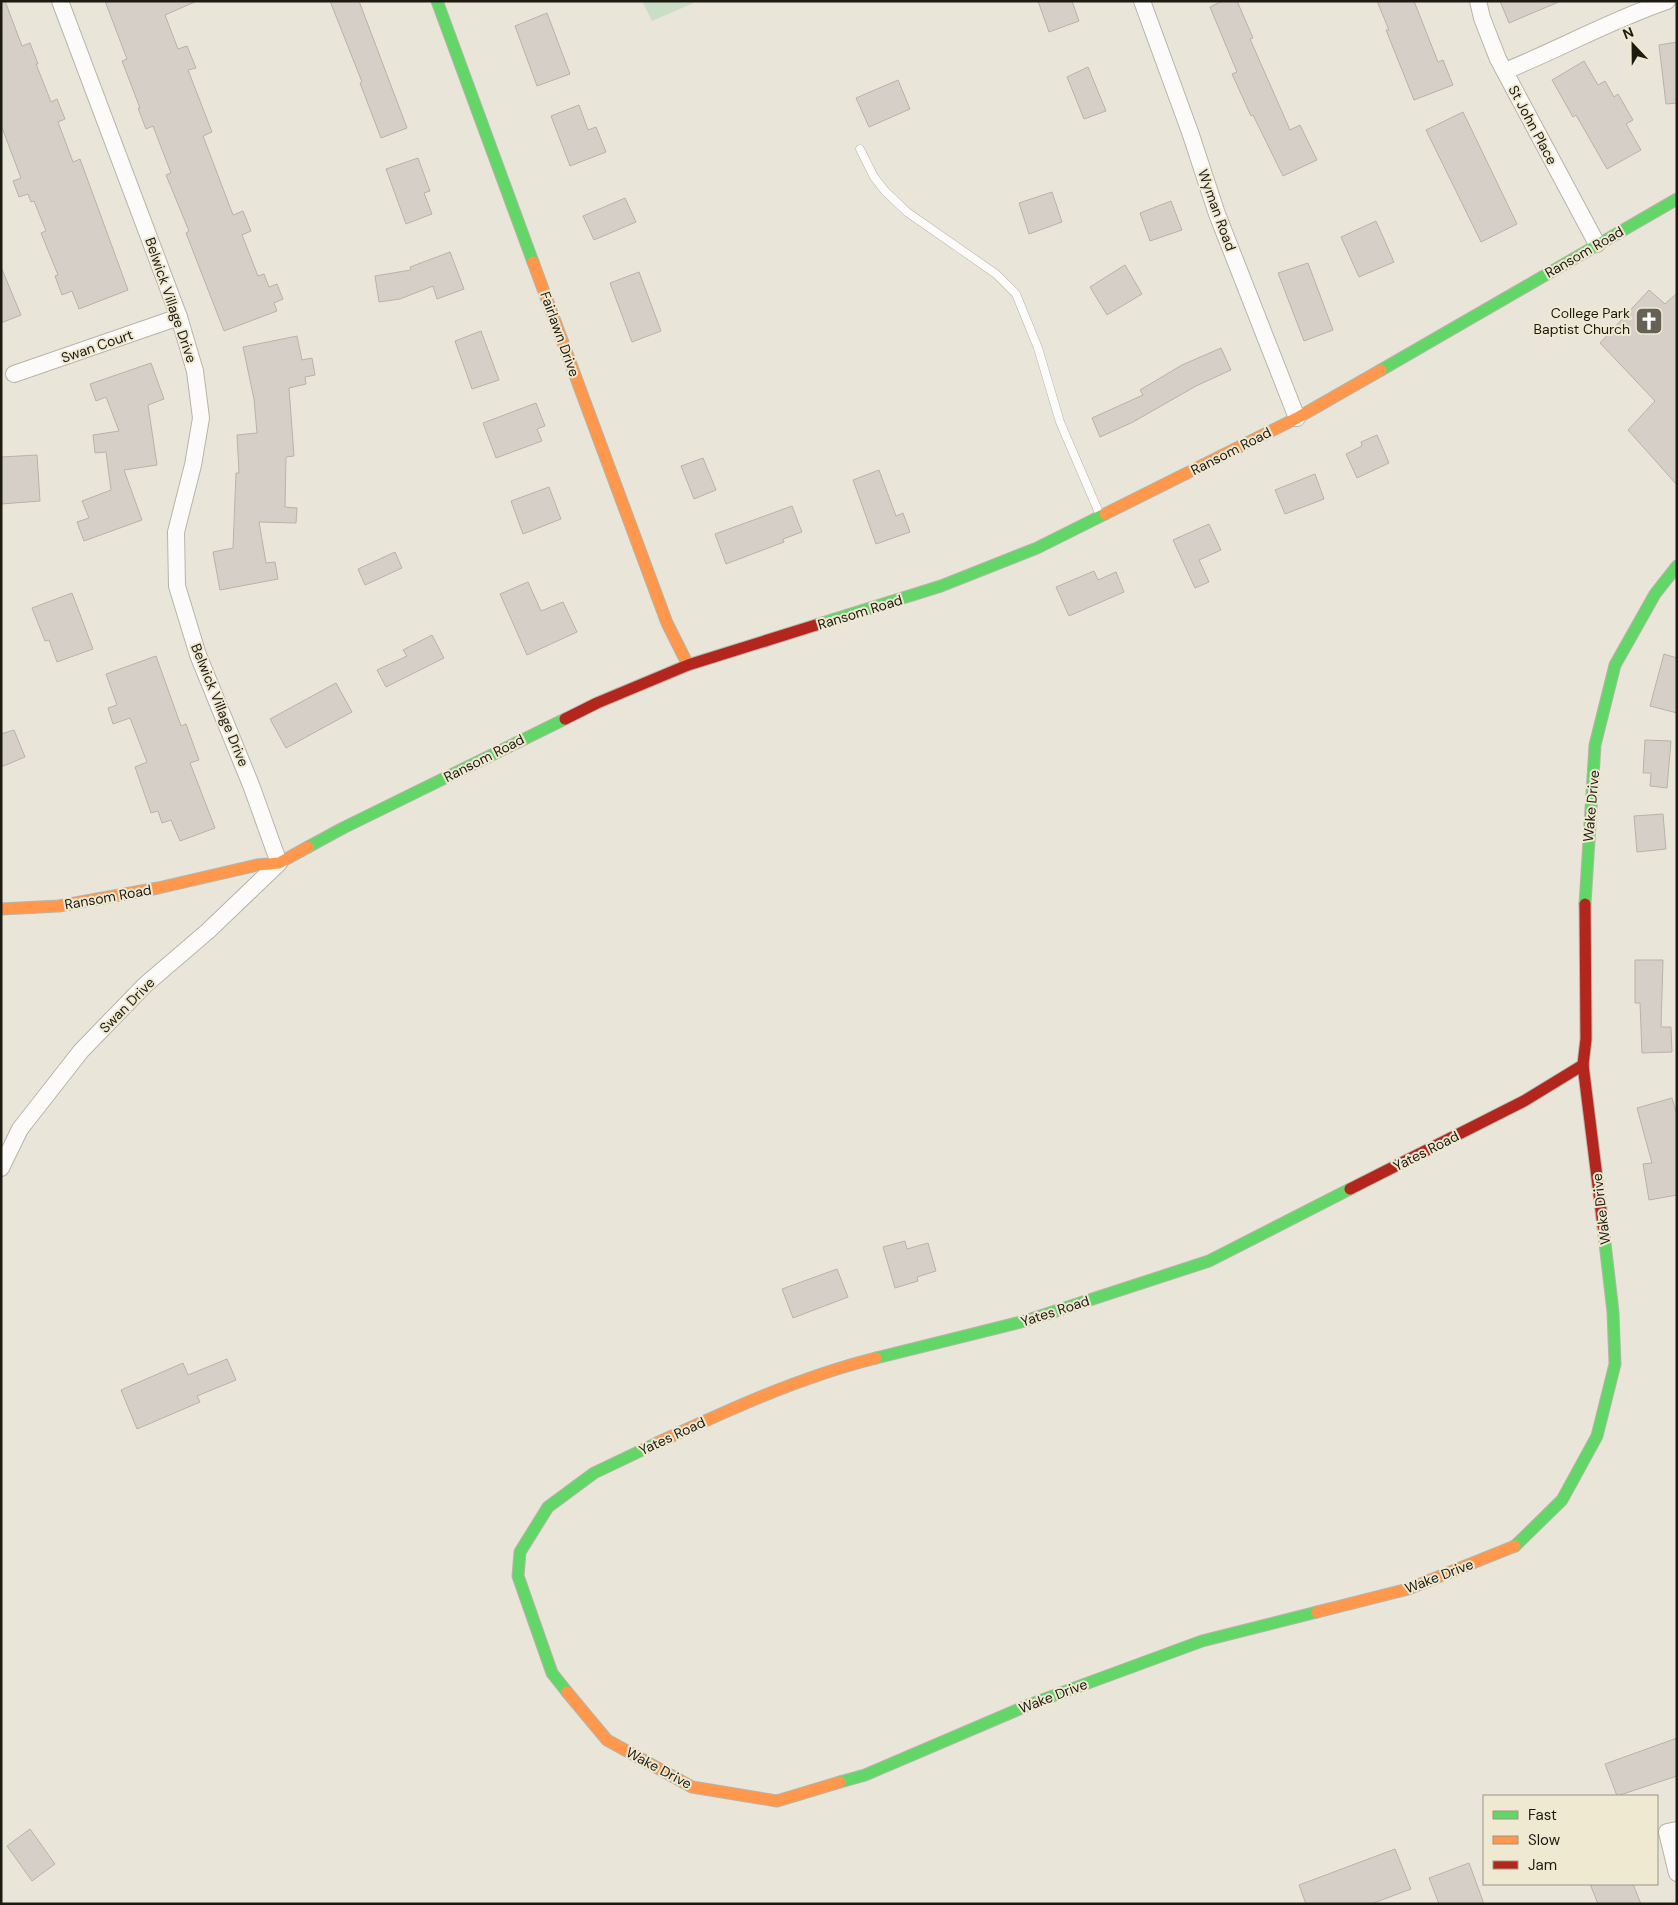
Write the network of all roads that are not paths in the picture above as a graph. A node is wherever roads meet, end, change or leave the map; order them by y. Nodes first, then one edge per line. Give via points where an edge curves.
1 (60, 1) edge
2 (437, 1) edge
3 (1142, 1) edge
4 (1478, 1) edge
5 (1667, 1) edge
6 (1505, 71) junction
7 (860, 150) dead end
8 (1677, 198) edge
9 (1597, 244) junction
10 (179, 317) junction
11 (14, 374) dead end
12 (1297, 418) junction
13 (1101, 516) junction
14 (1677, 566) edge
15 (688, 665) junction
16 (279, 863) junction
17 (1, 909) edge
18 (1583, 1065) junction
19 (1, 1168) edge
20 (529, 1538) joint
21 (1677, 1830) edge
22 (1677, 1873) edge

1 - 10 street, Belwick Village Drive
2 - 15 street, Fairlawn Drive via 620,499 667,623
3 - 12 street, Wyman Road via 1217,214
4 - 6 street, St John Place via 1488,34
5 - 6 street via 1637,11
6 - 9 street, St John Place
7 - 13 lane via 885,192 907,212 996,274 1016,294 1038,348 1060,422
8 - 9 street, Ransom Road
9 - 12 street, Ransom Road
10 - 11 street, Swan Court
10 - 16 street, Belwick Village Drive via 195,371 201,418 176,532 178,586 198,655
12 - 13 street, Ransom Road
13 - 15 street, Ransom Road via 1037,548 941,586
14 - 18 street, Wake Drive via 1655,594 1615,666 1595,745 1584,916 1586,1039
15 - 16 street, Ransom Road via 597,703 343,828
16 - 17 street, Ransom Road via 59,906
16 - 19 street, Swan Drive via 145,985 81,1051 20,1129
18 - 20 street, Yates Road via 1524,1101 1208,1261 1025,1321 852,1364 746,1402 594,1473 548,1508
18 - 20 street, Wake Drive via 1613,1312 1615,1364 1597,1436 1562,1500 1517,1545 1408,1589 1202,1641 1031,1704 865,1775 777,1801 692,1788 606,1740 552,1673 518,1576 520,1552
21 - 22 street via 1667,1832

